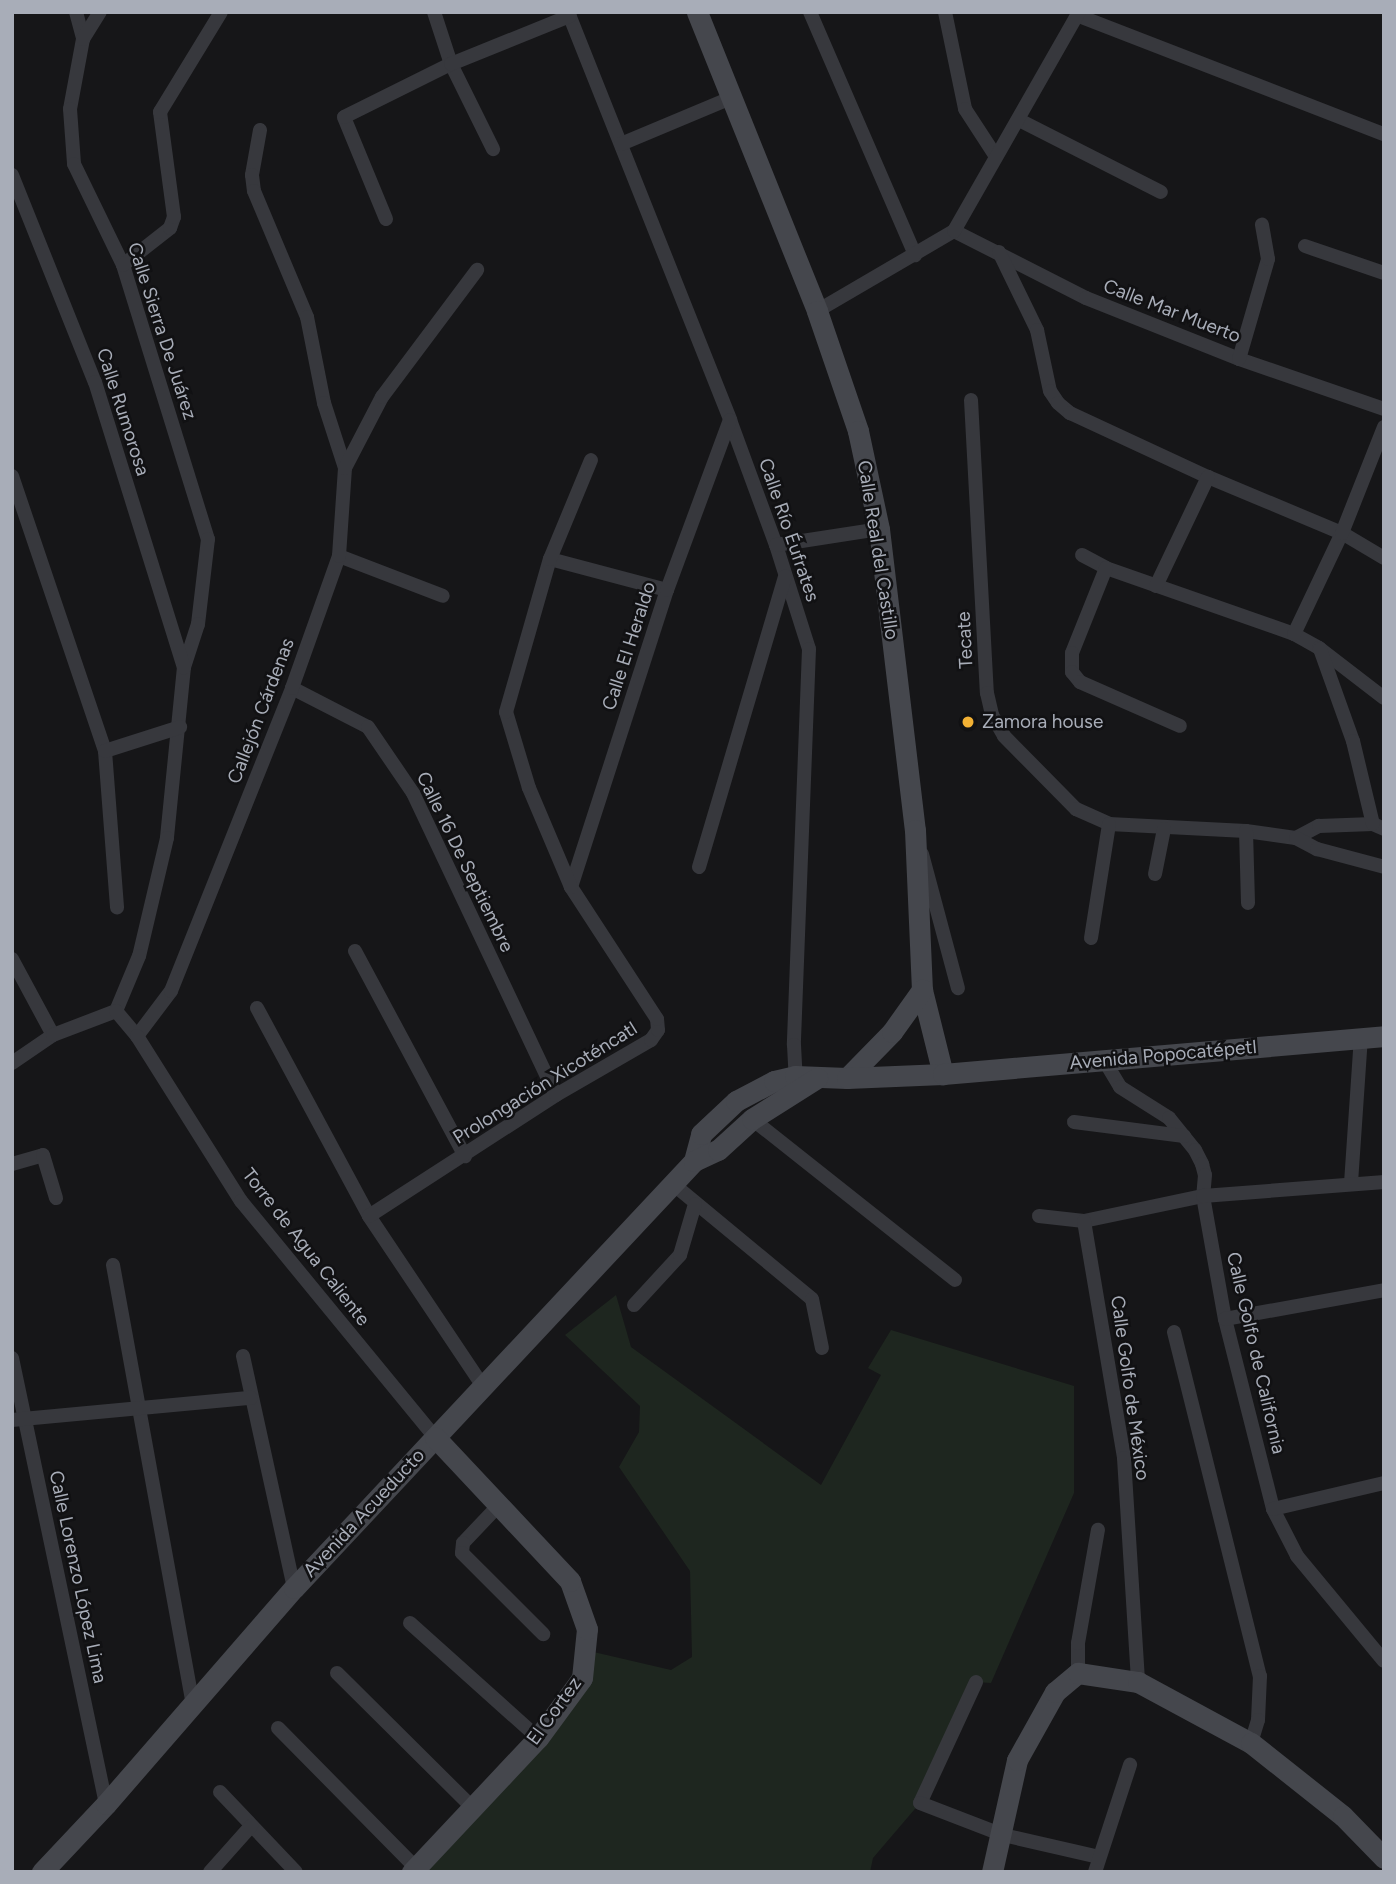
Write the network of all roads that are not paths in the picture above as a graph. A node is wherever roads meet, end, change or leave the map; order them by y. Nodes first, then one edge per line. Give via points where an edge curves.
1 (76, 12) edge
2 (100, 12) edge
3 (221, 12) edge
4 (434, 12) edge
5 (697, 12) edge
6 (810, 12) edge
7 (945, 12) edge
8 (569, 14) edge
9 (1079, 14) edge
10 (83, 39) junction
11 (451, 64) junction
12 (731, 98) junction
13 (1019, 120) junction
14 (260, 130) dead end
15 (1384, 134) edge
16 (621, 144) junction
17 (493, 149) dead end
18 (995, 155) junction
19 (12, 175) edge
20 (1161, 192) dead end
21 (386, 219) dead end
22 (1262, 225) dead end
23 (954, 231) junction
24 (1305, 246) dead end
25 (999, 252) junction
26 (915, 255) junction
27 (123, 265) junction
28 (477, 270) dead end
29 (1384, 273) edge
30 (817, 311) junction
31 (1239, 359) junction
32 (971, 400) dead end
33 (1384, 409) edge
34 (730, 420) junction
35 (1384, 426) edge
36 (591, 460) dead end
37 (345, 468) junction
38 (1208, 477) junction
39 (14, 485) edge
40 (878, 528) junction
41 (1342, 533) junction
42 (776, 545) junction
43 (1082, 555) dead end
44 (339, 556) junction
45 (1384, 558) edge
46 (551, 559) junction
47 (1106, 568) junction
48 (785, 576) junction
49 (1156, 586) junction
50 (667, 590) junction
51 (443, 596) dead end
52 (1294, 634) junction
53 (1320, 648) junction
54 (184, 667) junction
55 (292, 688) junction
56 (1384, 698) edge
57 (1180, 726) dead end
58 (180, 727) junction
59 (105, 751) junction
60 (1109, 824) junction
61 (1378, 826) edge
62 (1164, 829) junction
63 (915, 830) junction
64 (1246, 831) junction
65 (1296, 838) junction
66 (699, 867) dead end
67 (1384, 867) edge
68 (1155, 874) dead end
69 (571, 887) junction
70 (1248, 903) dead end
71 (117, 908) dead end
72 (1091, 938) dead end
73 (355, 951) dead end
74 (12, 959) edge
75 (958, 988) dead end
76 (922, 990) junction
77 (257, 1008) dead end
78 (116, 1011) junction
79 (53, 1035) junction
80 (137, 1036) junction
81 (1384, 1036) edge
82 (1361, 1038) junction
83 (1104, 1060) junction
84 (12, 1063) edge
85 (943, 1074) junction
86 (847, 1078) junction
87 (796, 1084) junction
88 (556, 1095) junction
89 (752, 1119) junction
90 (1074, 1122) dead end
91 (1184, 1136) junction
92 (465, 1156) junction
93 (694, 1161) junction
94 (12, 1164) edge
95 (1384, 1182) edge
96 (1351, 1183) junction
97 (673, 1184) junction
98 (1203, 1196) junction
99 (55, 1198) dead end
100 (695, 1204) junction
101 (369, 1216) junction
102 (1039, 1216) dead end
103 (1084, 1221) junction
104 (113, 1265) dead end
105 (955, 1280) dead end
106 (1384, 1290) edge
107 (634, 1305) dead end
108 (1225, 1320) junction
109 (1174, 1332) dead end
110 (822, 1348) dead end
111 (243, 1356) dead end
112 (12, 1358) edge
113 (483, 1386) junction
114 (251, 1398) junction
115 (140, 1409) junction
116 (18, 1419) edge
117 (435, 1437) junction
118 (1384, 1483) edge
119 (499, 1505) junction
120 (1273, 1509) junction
121 (1098, 1530) dead end
122 (294, 1588) junction
123 (410, 1623) dead end
124 (543, 1634) dead end
125 (1384, 1661) edge
126 (337, 1673) dead end
127 (1079, 1673) junction
128 (976, 1682) dead end
129 (1138, 1682) junction
130 (193, 1705) junction
131 (278, 1728) dead end
132 (538, 1738) junction
133 (1251, 1743) junction
134 (1130, 1765) dead end
135 (220, 1793) dead end
136 (106, 1804) junction
137 (473, 1808) junction
138 (251, 1826) junction
139 (1003, 1835) junction
140 (1384, 1858) edge
141 (1097, 1865) edge
142 (415, 1871) edge
143 (42, 1872) edge
144 (210, 1872) edge
145 (296, 1872) edge
146 (992, 1872) edge

1 - 10 street, Calle Sierra De Juárez
2 - 10 street
3 - 27 street via 160,112 174,217 170,228
4 - 11 street
5 - 12 street, Calle Real del Castillo
6 - 26 street
7 - 18 street via 965,109
8 - 11 street
8 - 16 street, Calle Río Éufrates
9 - 13 street
9 - 15 street
10 - 27 street, Calle Sierra De Juárez via 70,109 74,164
11 - 17 street
11 - 21 street via 344,117
12 - 16 street
12 - 30 street, Calle Real del Castillo
13 - 18 street
13 - 20 street
14 - 37 street via 252,175 254,191 307,317 324,403
16 - 34 street, Calle Río Éufrates
18 - 23 street
19 - 54 street, Calle Rumorosa via 95,382
22 - 31 street via 1268,259
23 - 25 street, Calle Mar Muerto
23 - 26 street
24 - 29 street
25 - 31 street, Calle Mar Muerto via 1086,298
25 - 38 street via 1037,330 1050,391 1058,403 1082,421
26 - 30 street
27 - 54 street, Calle Sierra De Juárez via 208,539 198,624
28 - 37 street, Callejón Cárdenas via 382,397
30 - 40 street, Calle Real del Castillo via 858,431
31 - 33 street, Calle Mar Muerto
32 - 60 street, Tecate via 992,715 1004,736 1076,809
34 - 42 street, Calle Río Éufrates
34 - 50 street, Calle El Heraldo
35 - 41 street
36 - 46 street, Prolongación Xicoténcatl
37 - 44 street, Callejón Cárdenas
38 - 41 street
38 - 49 street
39 - 59 street
40 - 42 street
40 - 63 street, Calle Real del Castillo
41 - 45 street
41 - 52 street
42 - 48 street, Calle Río Éufrates
43 - 47 street
44 - 51 street
44 - 55 street, Callejón Cárdenas
46 - 50 street
46 - 69 street, Prolongación Xicoténcatl via 506,712 529,788
47 - 49 street
47 - 57 street via 1072,653 1072,672 1080,682
48 - 66 street
48 - 87 street, Calle Río Éufrates via 809,649
49 - 52 street
50 - 69 street, Calle El Heraldo
52 - 53 street
53 - 56 street
53 - 61 street
54 - 58 street
55 - 80 street, Callejón Cárdenas via 171,991
55 - 88 street, Calle 16 De Septiembre via 368,727 414,793
58 - 59 street
58 - 78 street via 167,838 139,956
59 - 71 street
60 - 62 street, Tecate
60 - 72 street
61 - 65 street via 1319,825
62 - 64 street, Tecate
62 - 68 street
63 - 75 street
63 - 76 street, Calle Real del Castillo
64 - 65 street, Tecate
64 - 70 street
65 - 67 street via 1317,849
69 - 88 street, Prolongación Xicoténcatl via 657,1019 658,1031 651,1041
73 - 92 street
74 - 79 street
76 - 85 street, Calle Real del Castillo
76 - 86 street via 892,1032
77 - 101 street
78 - 79 street
78 - 80 street
79 - 84 street
80 - 117 street, Torre de Agua Caliente via 241,1201
81 - 82 street, Avenida Popocatépetl
82 - 83 street, Avenida Popocatépetl
82 - 96 street
83 - 85 street, Avenida Popocatépetl
83 - 91 street, Calle Golfo de California via 1120,1087 1169,1118
85 - 86 street, Avenida Acueducto
86 - 87 street, Avenida Acueducto via 817,1078
87 - 89 street, Avenida Acueducto
87 - 93 street, Avenida Acueducto via 774,1081 736,1101 701,1134
88 - 92 street, Prolongación Xicoténcatl
89 - 93 street, Avenida Acueducto via 718,1150
89 - 105 street
90 - 91 street
91 - 98 street, Calle Golfo de California via 1202,1164
92 - 101 street, Prolongación Xicoténcatl
93 - 97 street, Avenida Acueducto
94 - 99 street via 43,1154
95 - 96 street
96 - 98 street
97 - 100 street
97 - 113 street, Avenida Acueducto
98 - 103 street
98 - 108 street, Calle Golfo de California
100 - 107 street via 680,1255
100 - 110 street via 812,1299
101 - 113 street
102 - 103 street
103 - 129 street, Calle Golfo de México via 1124,1458
104 - 115 street
106 - 108 street
108 - 120 street, Calle Golfo de California
109 - 133 street via 1260,1676 1258,1720
111 - 114 street
112 - 116 street, Calle Lorenzo López Lima
113 - 117 street, Avenida Acueducto
114 - 115 street
114 - 122 street
115 - 116 street
115 - 130 street
116 - 136 street, Calle Lorenzo López Lima
117 - 119 street, El Cortez
117 - 122 street, Avenida Acueducto
118 - 120 street
119 - 124 street via 463,1543 462,1553
119 - 132 street, El Cortez via 570,1581 587,1629 582,1678
120 - 125 street, Calle Golfo de California via 1297,1556
121 - 127 street via 1078,1643
122 - 130 street, Avenida Acueducto
123 - 132 street
126 - 137 street
127 - 129 street
127 - 139 street via 1055,1692 1017,1760
128 - 139 street via 919,1803
129 - 133 street
130 - 136 street, Avenida Acueducto
131 - 142 street
132 - 137 street, El Cortez
133 - 140 street via 1343,1816
134 - 141 street
135 - 138 street
136 - 143 street, Avenida Acueducto
137 - 142 street, El Cortez
138 - 144 street
138 - 145 street
139 - 141 street
139 - 146 street

